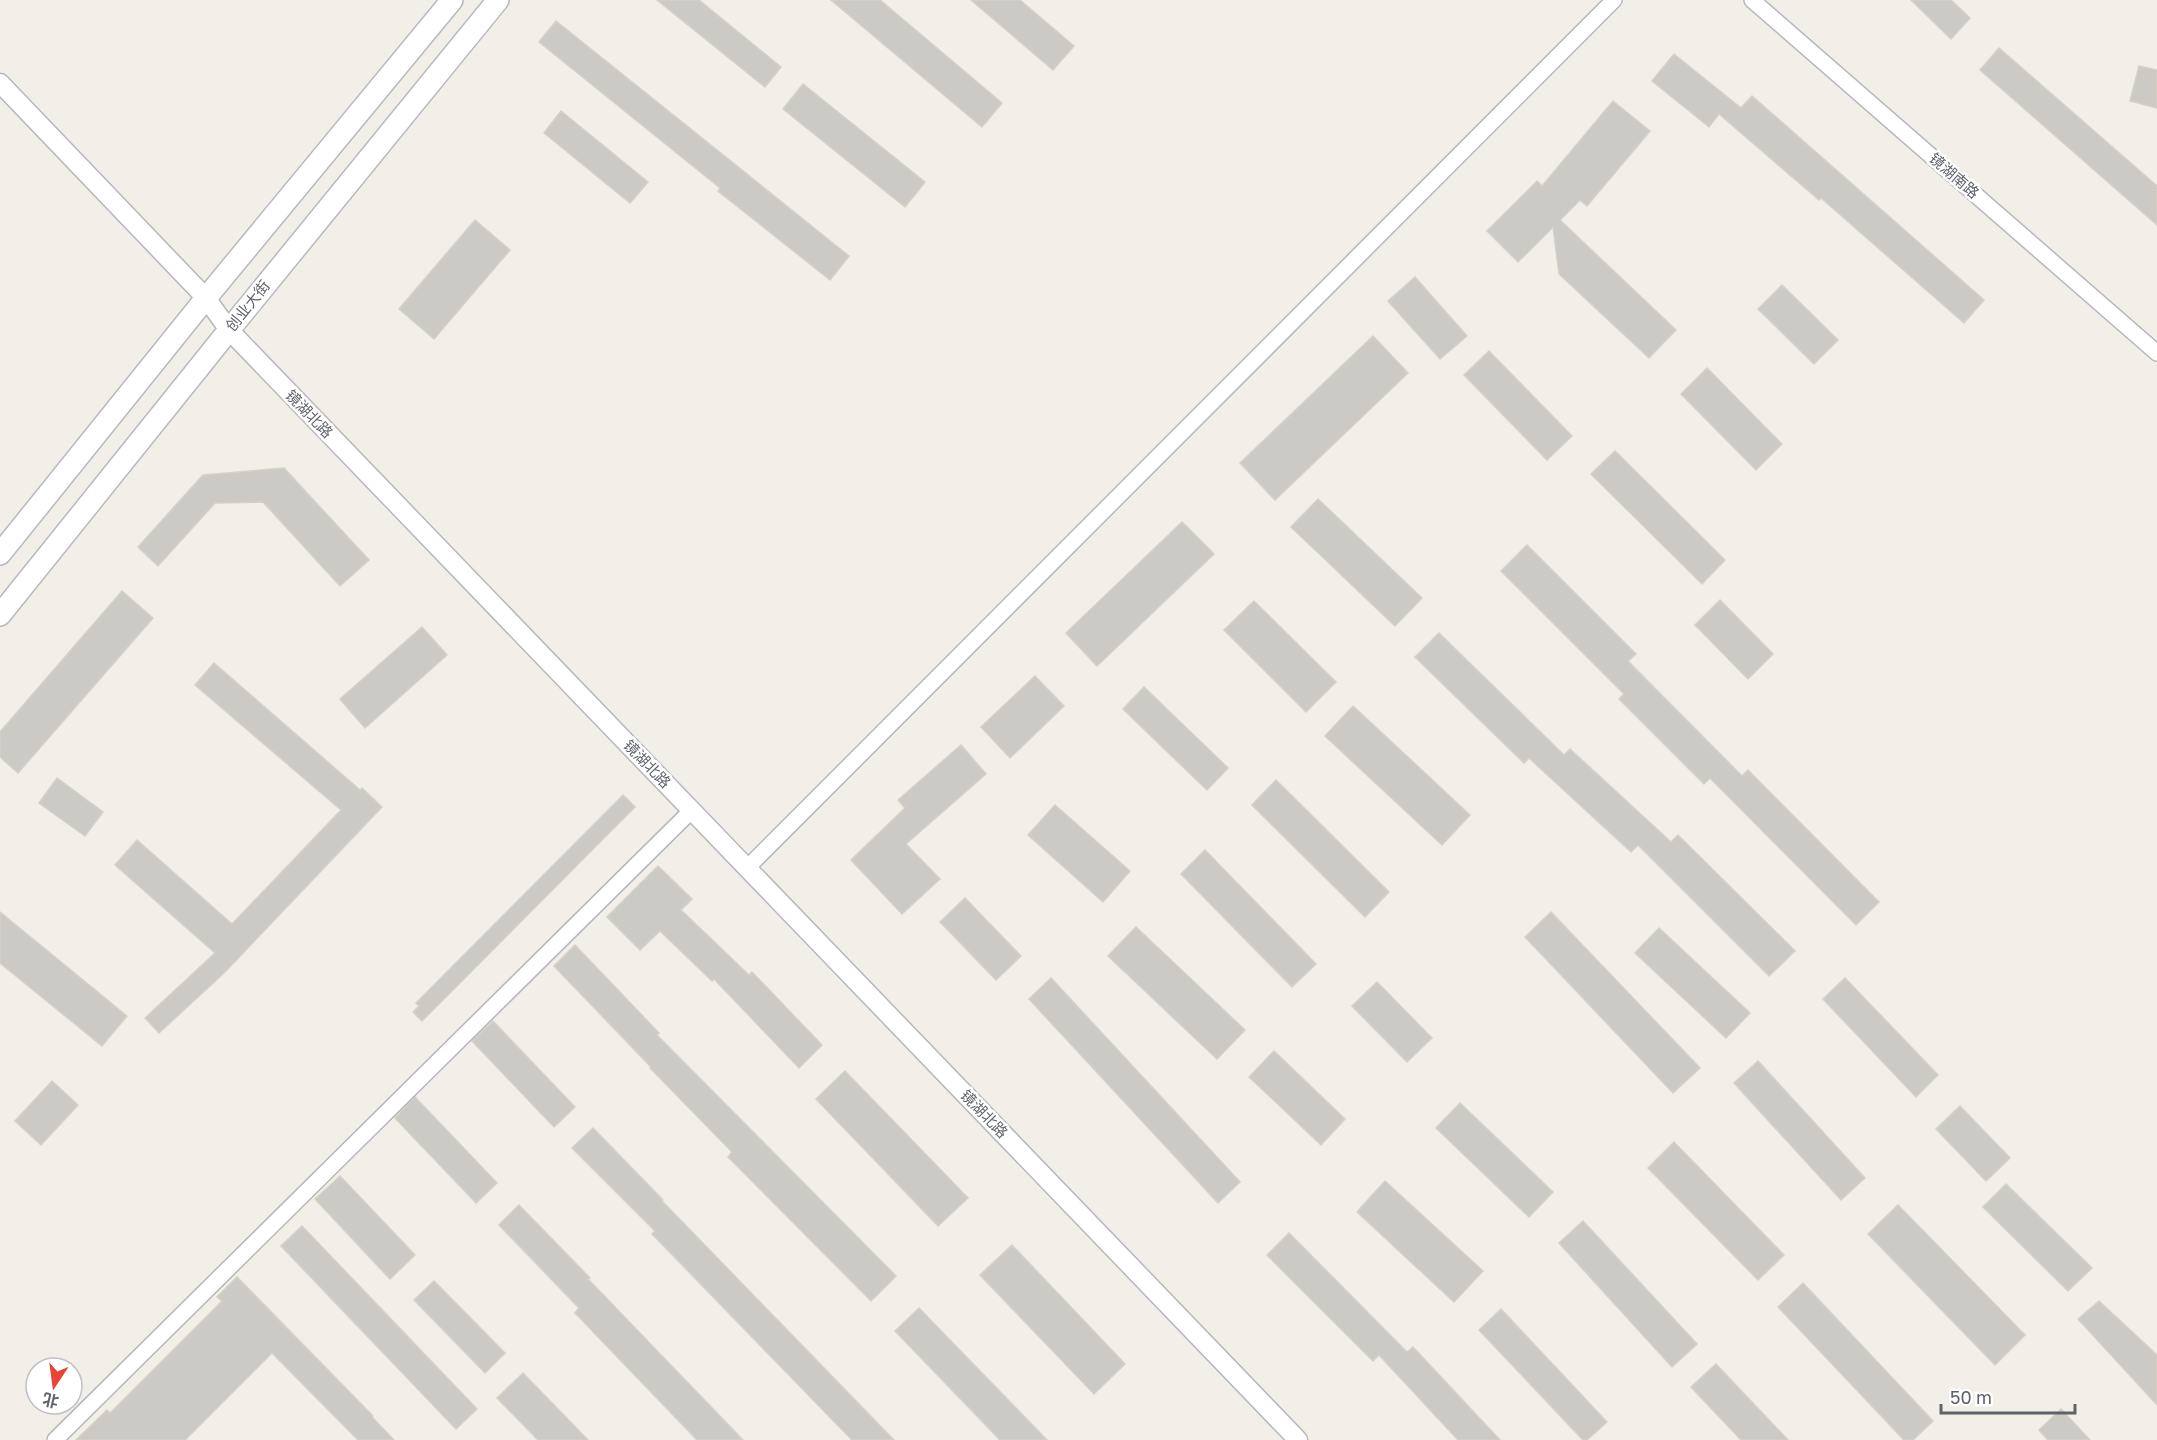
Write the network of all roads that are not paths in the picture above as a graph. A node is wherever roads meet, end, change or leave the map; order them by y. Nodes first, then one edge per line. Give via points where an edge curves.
1 (452, 0) edge
2 (498, 0) edge
3 (1614, 0) edge
4 (1752, 0) edge
5 (0, 83) edge
6 (207, 298) junction
7 (229, 330) junction
8 (2157, 352) edge
9 (0, 554) edge
10 (0, 615) edge
11 (692, 810) junction
12 (747, 868) junction
13 (56, 1440) edge
14 (1298, 1440) edge

1 - 6 main road
2 - 7 main road, 创业大街
3 - 12 street
4 - 8 street, 镜湖南路
5 - 6 street, 镜湖北路
6 - 7 street, 镜湖北路
6 - 9 main road
7 - 10 main road, 创业大街
7 - 11 street, 镜湖北路
11 - 12 street, 镜湖北路
11 - 13 street
12 - 14 street, 镜湖北路

